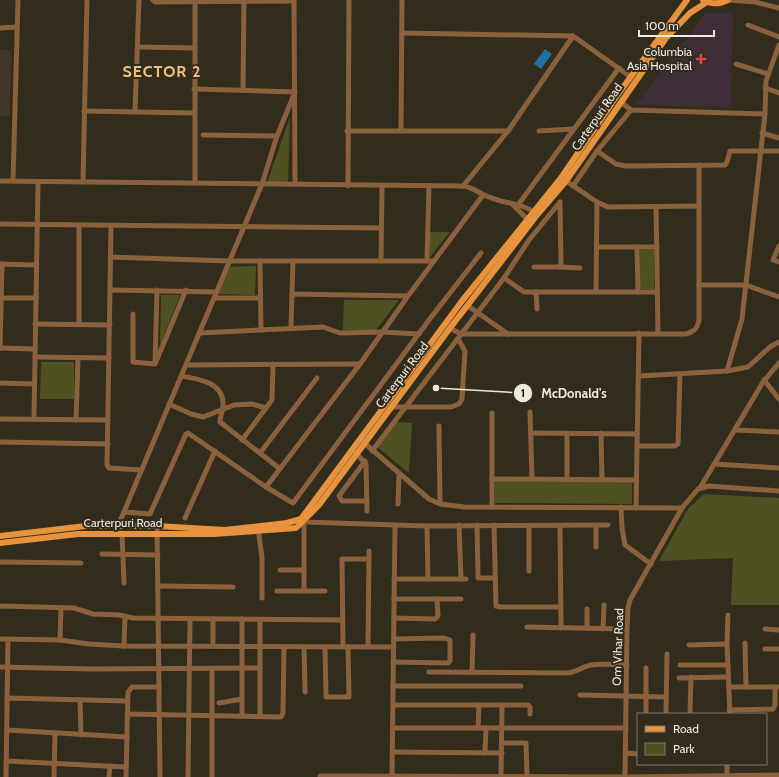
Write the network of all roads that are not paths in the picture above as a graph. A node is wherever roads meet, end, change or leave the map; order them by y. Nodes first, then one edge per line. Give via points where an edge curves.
1 (18, 0) edge
2 (87, 0) edge
3 (139, 0) edge
4 (153, 0) edge
5 (349, 0) edge
6 (402, 0) edge
7 (687, 0) edge
8 (728, 0) edge
9 (195, 1) edge
10 (244, 1) edge
11 (294, 1) edge
12 (705, 1) edge
13 (779, 8) edge
14 (748, 25) dead end
15 (17, 27) junction
16 (0, 28) edge
17 (402, 33) junction
18 (573, 36) junction
19 (779, 37) edge
20 (779, 45) edge
21 (138, 47) junction
22 (195, 48) junction
23 (736, 64) dead end
24 (619, 68) junction
25 (768, 74) junction
26 (631, 76) junction
27 (765, 88) junction
28 (194, 89) junction
29 (243, 90) junction
30 (295, 92) junction
31 (779, 93) edge
32 (621, 102) junction
33 (631, 110) junction
34 (84, 111) junction
35 (135, 112) junction
36 (194, 113) junction
37 (765, 114) junction
38 (573, 129) junction
39 (401, 130) junction
40 (347, 131) junction
41 (539, 131) dead end
42 (508, 132) junction
43 (762, 133) junction
44 (203, 134) dead end
45 (277, 136) junction
46 (779, 138) edge
47 (760, 151) junction
48 (779, 151) edge
49 (597, 152) junction
50 (699, 165) junction
51 (0, 181) edge
52 (82, 181) junction
53 (566, 181) junction
54 (14, 182) junction
55 (38, 182) junction
56 (195, 182) junction
57 (262, 184) junction
58 (295, 184) junction
59 (348, 186) junction
60 (382, 186) junction
61 (429, 186) junction
62 (463, 186) junction
63 (573, 186) junction
64 (483, 195) junction
65 (552, 196) junction
66 (560, 202) junction
67 (597, 202) junction
68 (516, 205) junction
69 (699, 206) junction
70 (656, 207) junction
71 (535, 213) junction
72 (529, 221) junction
73 (0, 224) edge
74 (37, 225) junction
75 (79, 225) junction
76 (111, 226) junction
77 (243, 227) junction
78 (381, 228) junction
79 (779, 246) edge
80 (597, 247) junction
81 (637, 247) junction
82 (657, 247) junction
83 (481, 254) dead end
84 (110, 257) junction
85 (427, 260) junction
86 (434, 260) junction
87 (229, 261) junction
88 (260, 261) junction
89 (293, 261) junction
90 (381, 261) junction
91 (779, 262) edge
92 (1, 264) edge
93 (36, 265) junction
94 (534, 267) dead end
95 (561, 267) junction
96 (580, 268) dead end
97 (504, 278) junction
98 (699, 285) junction
99 (746, 285) junction
100 (110, 290) junction
101 (157, 290) junction
102 (186, 290) junction
103 (216, 292) junction
104 (536, 292) junction
105 (596, 292) junction
106 (638, 292) junction
107 (657, 292) junction
108 (292, 294) junction
109 (408, 296) junction
110 (779, 297) edge
111 (0, 298) edge
112 (36, 298) junction
113 (214, 298) junction
114 (260, 298) junction
115 (468, 306) junction
116 (537, 309) dead end
117 (478, 313) junction
118 (133, 314) dead end
119 (35, 324) junction
120 (79, 324) junction
121 (110, 325) junction
122 (292, 327) junction
123 (450, 328) junction
124 (261, 330) junction
125 (382, 332) junction
126 (199, 333) junction
127 (639, 333) junction
128 (658, 333) junction
129 (419, 334) junction
130 (509, 334) junction
131 (459, 336) junction
132 (779, 342) edge
133 (0, 348) edge
134 (34, 349) junction
135 (34, 357) junction
136 (78, 358) junction
137 (109, 358) junction
138 (779, 363) edge
139 (155, 364) junction
140 (273, 364) junction
141 (360, 364) junction
142 (186, 365) junction
143 (727, 371) junction
144 (680, 374) junction
145 (181, 376) junction
146 (639, 376) junction
147 (317, 378) dead end
148 (764, 380) junction
149 (0, 383) edge
150 (34, 384) junction
151 (778, 396) edge
152 (169, 404) junction
153 (391, 407) junction
154 (266, 408) junction
155 (405, 408) junction
156 (223, 409) junction
157 (530, 412) dead end
158 (492, 413) dead end
159 (0, 419) edge
160 (34, 419) junction
161 (76, 420) junction
162 (108, 420) junction
163 (439, 426) dead end
164 (735, 430) junction
165 (779, 432) edge
166 (531, 433) junction
167 (567, 433) junction
168 (601, 433) junction
169 (637, 434) junction
170 (242, 440) junction
171 (362, 441) junction
172 (0, 442) edge
173 (108, 444) junction
174 (637, 446) junction
175 (215, 451) junction
176 (372, 451) junction
177 (354, 452) junction
178 (260, 453) junction
179 (365, 461) junction
180 (714, 464) junction
181 (279, 468) junction
182 (779, 468) edge
183 (141, 470) junction
184 (399, 474) junction
185 (492, 479) junction
186 (532, 479) junction
187 (567, 480) junction
188 (602, 480) junction
189 (636, 480) junction
190 (266, 487) junction
191 (700, 488) junction
192 (779, 492) edge
193 (366, 501) junction
194 (398, 504) dead end
195 (440, 504) junction
196 (492, 506) junction
197 (621, 507) junction
198 (636, 508) junction
199 (682, 508) junction
200 (124, 512) junction
201 (367, 512) dead end
202 (184, 518) dead end
203 (303, 521) junction
204 (395, 525) junction
205 (459, 525) junction
206 (477, 525) junction
207 (494, 525) junction
208 (608, 525) dead end
209 (118, 526) junction
210 (157, 526) junction
211 (428, 526) junction
212 (529, 526) junction
213 (560, 526) junction
214 (596, 526) junction
215 (258, 529) junction
216 (122, 533) junction
217 (158, 533) junction
218 (0, 536) edge
219 (0, 543) edge
220 (596, 547) dead end
221 (369, 551) dead end
222 (102, 554) dead end
223 (123, 555) junction
224 (158, 555) junction
225 (368, 559) junction
226 (0, 562) edge
227 (81, 563) dead end
228 (652, 564) junction
229 (280, 570) dead end
230 (304, 570) junction
231 (529, 571) dead end
232 (394, 578) junction
233 (494, 578) junction
234 (428, 579) junction
235 (124, 583) dead end
236 (158, 586) junction
237 (232, 587) dead end
238 (277, 591) dead end
239 (304, 591) junction
240 (325, 591) dead end
241 (262, 598) dead end
242 (394, 599) junction
243 (438, 599) junction
244 (461, 599) dead end
245 (604, 605) dead end
246 (0, 606) edge
247 (560, 607) junction
248 (60, 608) junction
249 (587, 609) dead end
250 (728, 615) dead end
251 (125, 616) junction
252 (158, 618) junction
253 (394, 618) junction
254 (190, 619) junction
255 (213, 619) junction
256 (242, 619) junction
257 (260, 620) junction
258 (342, 620) junction
259 (527, 627) dead end
260 (560, 628) junction
261 (587, 628) junction
262 (603, 629) junction
263 (627, 629) junction
264 (765, 629) dead end
265 (779, 630) edge
266 (473, 635) dead end
267 (0, 639) edge
268 (8, 639) junction
269 (394, 639) junction
270 (60, 640) junction
271 (745, 643) dead end
272 (727, 644) junction
273 (689, 645) dead end
274 (124, 646) junction
275 (159, 646) junction
276 (190, 646) junction
277 (213, 646) junction
278 (242, 646) junction
279 (260, 646) junction
280 (284, 647) junction
281 (304, 647) junction
282 (325, 647) junction
283 (346, 647) junction
284 (368, 647) junction
285 (394, 648) junction
286 (765, 648) dead end
287 (779, 649) edge
288 (667, 654) dead end
289 (393, 662) junction
290 (627, 665) junction
291 (680, 665) dead end
292 (728, 665) junction
293 (0, 668) edge
294 (8, 668) junction
295 (242, 668) junction
296 (260, 668) junction
297 (646, 668) dead end
298 (159, 669) junction
299 (190, 669) junction
300 (212, 669) junction
301 (429, 672) dead end
302 (472, 672) junction
303 (691, 677) junction
304 (728, 677) junction
305 (679, 678) dead end
306 (393, 686) junction
307 (521, 686) dead end
308 (159, 687) junction
309 (729, 687) junction
310 (746, 687) junction
311 (777, 687) edge
312 (305, 692) dead end
313 (580, 695) dead end
314 (626, 696) junction
315 (646, 697) junction
316 (666, 697) junction
317 (7, 698) junction
318 (242, 699) junction
319 (80, 701) junction
320 (127, 701) junction
321 (218, 703) dead end
322 (393, 705) junction
323 (478, 705) junction
324 (502, 705) junction
325 (730, 712) edge
326 (646, 713) edge
327 (666, 713) edge
328 (690, 713) edge
329 (127, 714) junction
330 (160, 714) junction
331 (530, 714) dead end
332 (189, 715) junction
333 (211, 716) junction
334 (242, 716) junction
335 (260, 716) junction
336 (393, 728) junction
337 (478, 728) junction
338 (486, 728) junction
339 (503, 728) junction
340 (626, 728) junction
341 (7, 730) junction
342 (55, 733) junction
343 (81, 735) junction
344 (127, 737) junction
345 (502, 743) junction
346 (0, 750) edge
347 (7, 750) junction
348 (392, 752) junction
349 (485, 753) junction
350 (502, 753) junction
351 (626, 753) junction
352 (637, 754) edge
353 (6, 761) junction
354 (54, 763) junction
355 (727, 765) edge
356 (110, 766) junction
357 (126, 767) junction
358 (779, 775) edge
359 (320, 776) dead end
360 (392, 776) junction
361 (501, 776) edge
362 (527, 776) edge
363 (6, 777) edge
364 (54, 777) edge
365 (109, 777) edge
366 (126, 777) edge
367 (160, 777) edge
368 (188, 777) edge
369 (212, 777) edge
370 (513, 777) edge
371 (625, 777) edge
372 (727, 777) edge
373 (742, 777) edge

1 - 15 street
2 - 34 street
3 - 21 street
4 - 9 street
5 - 40 street
6 - 17 street
7 - 26 main road, Carterpuri Road
8 - 12 main road via 721,3
8 - 13 street
9 - 10 street
9 - 22 street
10 - 11 street
10 - 29 street
11 - 30 street
12 - 32 main road, Carterpuri Road via 677,25
14 - 19 street
15 - 16 street
15 - 54 street
17 - 18 street
17 - 39 street
18 - 24 street
18 - 42 street
20 - 25 street
21 - 22 street
21 - 35 street
22 - 28 street
23 - 25 street
24 - 26 street
24 - 38 street
25 - 27 street
26 - 71 main road, Carterpuri Road
27 - 31 street
27 - 37 street
28 - 29 street
28 - 36 street
29 - 30 street
30 - 45 street
30 - 58 street
32 - 33 street
32 - 53 main road, Carterpuri Road
33 - 37 street
33 - 49 street
34 - 35 street
34 - 52 street
35 - 36 street
36 - 56 street
37 - 43 street
38 - 41 street
38 - 68 street
39 - 40 street
39 - 42 street
40 - 59 street
42 - 62 street
43 - 46 street
43 - 47 street
44 - 45 street
45 - 57 street
47 - 48 street
47 - 50 street via 732,151 728,153 726,164
47 - 99 street
49 - 50 street via 616,164 626,166
49 - 63 street
50 - 69 street
51 - 54 street
52 - 55 street
52 - 56 street
53 - 63 street
53 - 65 main road, Carterpuri Road
54 - 55 street
55 - 74 street
56 - 57 street
57 - 58 street
57 - 77 street
58 - 59 street
59 - 60 street
60 - 61 street
60 - 78 street
61 - 62 street
61 - 85 street
62 - 64 street
63 - 67 street
64 - 68 street
64 - 86 street
65 - 66 street
65 - 71 main road, Carterpuri Road
66 - 95 street
66 - 97 street via 529,240
67 - 70 street via 608,207
67 - 80 street
68 - 71 street
68 - 72 street
69 - 70 street
69 - 98 street
70 - 82 street
71 - 72 main road, Carterpuri Road
72 - 115 main road, Carterpuri Road
72 - 171 main road, Carterpuri Road via 462,301
73 - 74 street
74 - 75 street
74 - 93 street
75 - 76 street
75 - 120 street
76 - 77 street
76 - 84 street
77 - 78 street
77 - 87 street
78 - 90 street
79 - 91 street via 773,260
80 - 81 street
80 - 105 street
81 - 82 street
81 - 106 street
82 - 107 street
83 - 129 street
84 - 87 street
84 - 100 street
85 - 86 street
85 - 90 street
86 - 109 street
87 - 88 street
87 - 103 street
88 - 89 street
88 - 114 street
89 - 90 street
89 - 108 street
92 - 93 street
92 - 111 street
93 - 112 street
94 - 95 street
95 - 96 street
97 - 104 street via 520,291
97 - 117 street
98 - 99 street
98 - 128 street via 696,330 686,334
99 - 110 street
99 - 143 street via 741,323
100 - 101 street
100 - 121 street
101 - 102 street
101 - 139 street
102 - 103 street
102 - 139 street
103 - 113 street
104 - 105 street
104 - 116 street
105 - 106 street
106 - 107 street
107 - 128 street
108 - 109 street
108 - 122 street
109 - 125 street
111 - 112 street
111 - 133 street
112 - 119 street
113 - 114 street
113 - 126 street
114 - 124 street
115 - 117 street
115 - 123 main road, Carterpuri Road
117 - 130 street
117 - 131 street
118 - 139 street via 133,362
119 - 120 street
119 - 134 street
120 - 121 street
121 - 137 street
122 - 124 street
122 - 125 street via 323,327 340,333
123 - 131 street
123 - 153 main road, Carterpuri Road
124 - 126 street
125 - 129 street
125 - 141 street
126 - 142 street
127 - 128 street
127 - 130 street
127 - 146 street
129 - 190 street via 294,502 290,503
130 - 131 street
131 - 155 street
131 - 155 street via 465,351 462,399 451,407
132 - 143 street via 770,347 751,366
133 - 134 street
134 - 135 street
135 - 136 street
135 - 150 street
136 - 137 street
136 - 161 street
137 - 162 street
138 - 148 street, Om Vihar Road
140 - 141 street
140 - 142 street
140 - 154 street via 273,397
141 - 181 street
142 - 145 street
143 - 144 street
144 - 146 street
144 - 174 street via 678,444
145 - 152 street
145 - 156 street via 205,380 214,386 222,398
146 - 169 street
147 - 178 street
148 - 151 street
148 - 164 street, Om Vihar Road
149 - 150 street
150 - 160 street
152 - 156 street via 203,417
152 - 183 street
153 - 155 street
153 - 171 main road, Carterpuri Road
154 - 156 street via 242,404
154 - 170 street
155 - 176 street
156 - 170 street via 220,422
157 - 166 street
158 - 185 street
159 - 160 street
160 - 161 street
161 - 162 street
162 - 173 street
163 - 195 street
164 - 165 street
164 - 180 street, Om Vihar Road
166 - 167 street
166 - 186 street
167 - 168 street
167 - 187 street
168 - 169 street
168 - 188 street
169 - 174 street
170 - 178 street
171 - 176 street
171 - 177 main road, Carterpuri Road
172 - 173 street
173 - 183 street via 108,467
174 - 189 street
175 - 190 street
175 - 200 street via 187,433 150,514
175 - 202 street
176 - 184 street
177 - 179 street
177 - 203 main road, Carterpuri Road
178 - 181 street
179 - 193 street
179 - 193 street via 339,496 342,501
180 - 182 street
180 - 191 street, Om Vihar Road
181 - 190 street
183 - 200 street
184 - 194 street
184 - 195 street
185 - 186 street
185 - 196 street
186 - 187 street
187 - 188 street
188 - 189 street
189 - 198 street
191 - 192 street via 709,486
191 - 199 street, Om Vihar Road
193 - 201 street
195 - 196 street via 464,507
196 - 197 street
197 - 198 street
197 - 228 street via 625,545
198 - 199 street
199 - 228 street, Om Vihar Road
200 - 209 street
203 - 204 street
203 - 215 main road, Carterpuri Road
203 - 230 street
204 - 211 street
204 - 232 street
205 - 206 street
205 - 211 street
205 - 234 street via 464,579
206 - 207 street
206 - 233 street via 478,578
207 - 212 street
207 - 233 street
208 - 214 street
209 - 210 main road, Carterpuri Road
209 - 218 main road, Carterpuri Road via 86,526
210 - 215 main road, Carterpuri Road
210 - 217 street
211 - 234 street
212 - 213 street
212 - 231 street
213 - 214 street
213 - 247 street
214 - 220 street
215 - 217 main road, Carterpuri Road via 214,534
215 - 241 street
216 - 217 main road, Carterpuri Road
216 - 219 main road, Carterpuri Road via 78,534
216 - 223 street
217 - 224 street
221 - 225 street
222 - 223 street
223 - 224 street
223 - 235 street
224 - 236 street
225 - 258 street via 342,559
225 - 284 street
226 - 227 street
228 - 263 street, Om Vihar Road via 628,605
229 - 230 street
230 - 239 street
232 - 234 street
232 - 242 street
233 - 247 street via 494,602 498,607
236 - 237 street
236 - 252 street
238 - 239 street
239 - 240 street
242 - 243 street
242 - 253 street
243 - 244 street
243 - 253 street via 438,616 435,619
245 - 262 street
246 - 248 street
247 - 260 street
248 - 251 street
248 - 270 street
249 - 261 street
250 - 272 street
251 - 252 street
251 - 274 street
252 - 254 street
252 - 275 street
253 - 269 street
254 - 255 street
254 - 276 street
255 - 256 street
255 - 277 street
256 - 257 street
256 - 278 street
257 - 258 street
257 - 279 street
258 - 283 street
259 - 260 street
260 - 261 street
261 - 262 street
262 - 263 street
263 - 290 street, Om Vihar Road
264 - 265 street
266 - 302 street
267 - 268 street
268 - 270 street
268 - 294 street
269 - 285 street
269 - 289 street via 450,640 450,661
270 - 274 street
271 - 310 street
272 - 273 street
272 - 292 street
274 - 275 street
275 - 276 street
275 - 298 street
276 - 277 street
276 - 299 street
277 - 278 street
278 - 279 street
278 - 295 street
279 - 280 street
279 - 296 street
280 - 281 street
280 - 335 street via 283,715
281 - 282 street
281 - 312 street
282 - 283 street
282 - 283 street via 326,697 349,697
283 - 284 street
284 - 285 street
285 - 289 street
286 - 287 street
288 - 316 street
289 - 306 street
290 - 302 street via 593,665 572,673
290 - 314 street, Om Vihar Road
291 - 292 street
292 - 304 street
293 - 294 street
294 - 298 street
294 - 317 street
295 - 296 street
295 - 300 street
295 - 318 street
296 - 335 street
297 - 315 street
298 - 299 street
298 - 308 street
299 - 300 street
299 - 332 street
300 - 333 street
301 - 302 street
303 - 304 street
303 - 305 street
303 - 328 street
304 - 309 street
306 - 307 street
306 - 322 street
308 - 320 street via 132,687 128,692
308 - 330 street
309 - 310 street
309 - 325 street
310 - 311 street
311 - 325 street via 773,709
313 - 314 street
314 - 315 street
314 - 340 street, Om Vihar Road
315 - 316 street
315 - 326 street
316 - 327 street
317 - 319 street
317 - 341 street
318 - 321 street
318 - 334 street
319 - 320 street
319 - 343 street
320 - 329 street
322 - 323 street
322 - 336 street
323 - 324 street
323 - 337 street
324 - 331 street via 529,705
324 - 339 street
329 - 330 street
329 - 344 street
330 - 332 street
330 - 367 street
332 - 333 street
332 - 368 street
333 - 334 street
333 - 369 street
334 - 335 street
336 - 337 street
336 - 348 street
337 - 338 street
338 - 339 street
338 - 349 street
339 - 340 street
339 - 345 street
340 - 351 street, Om Vihar Road
341 - 342 street
341 - 347 street
342 - 343 street
342 - 354 street
343 - 344 street
344 - 357 street
345 - 350 street
345 - 362 street via 526,743
346 - 347 street
347 - 353 street
348 - 349 street
348 - 360 street
349 - 350 street
350 - 361 street
351 - 352 street
351 - 371 street, Om Vihar Road
353 - 354 street
353 - 363 street
354 - 356 street
354 - 364 street
355 - 372 street
356 - 357 street
356 - 365 street
357 - 366 street
358 - 373 street
359 - 360 street
360 - 361 street
361 - 370 street
362 - 370 street
362 - 371 street
371 - 372 street
372 - 373 street

